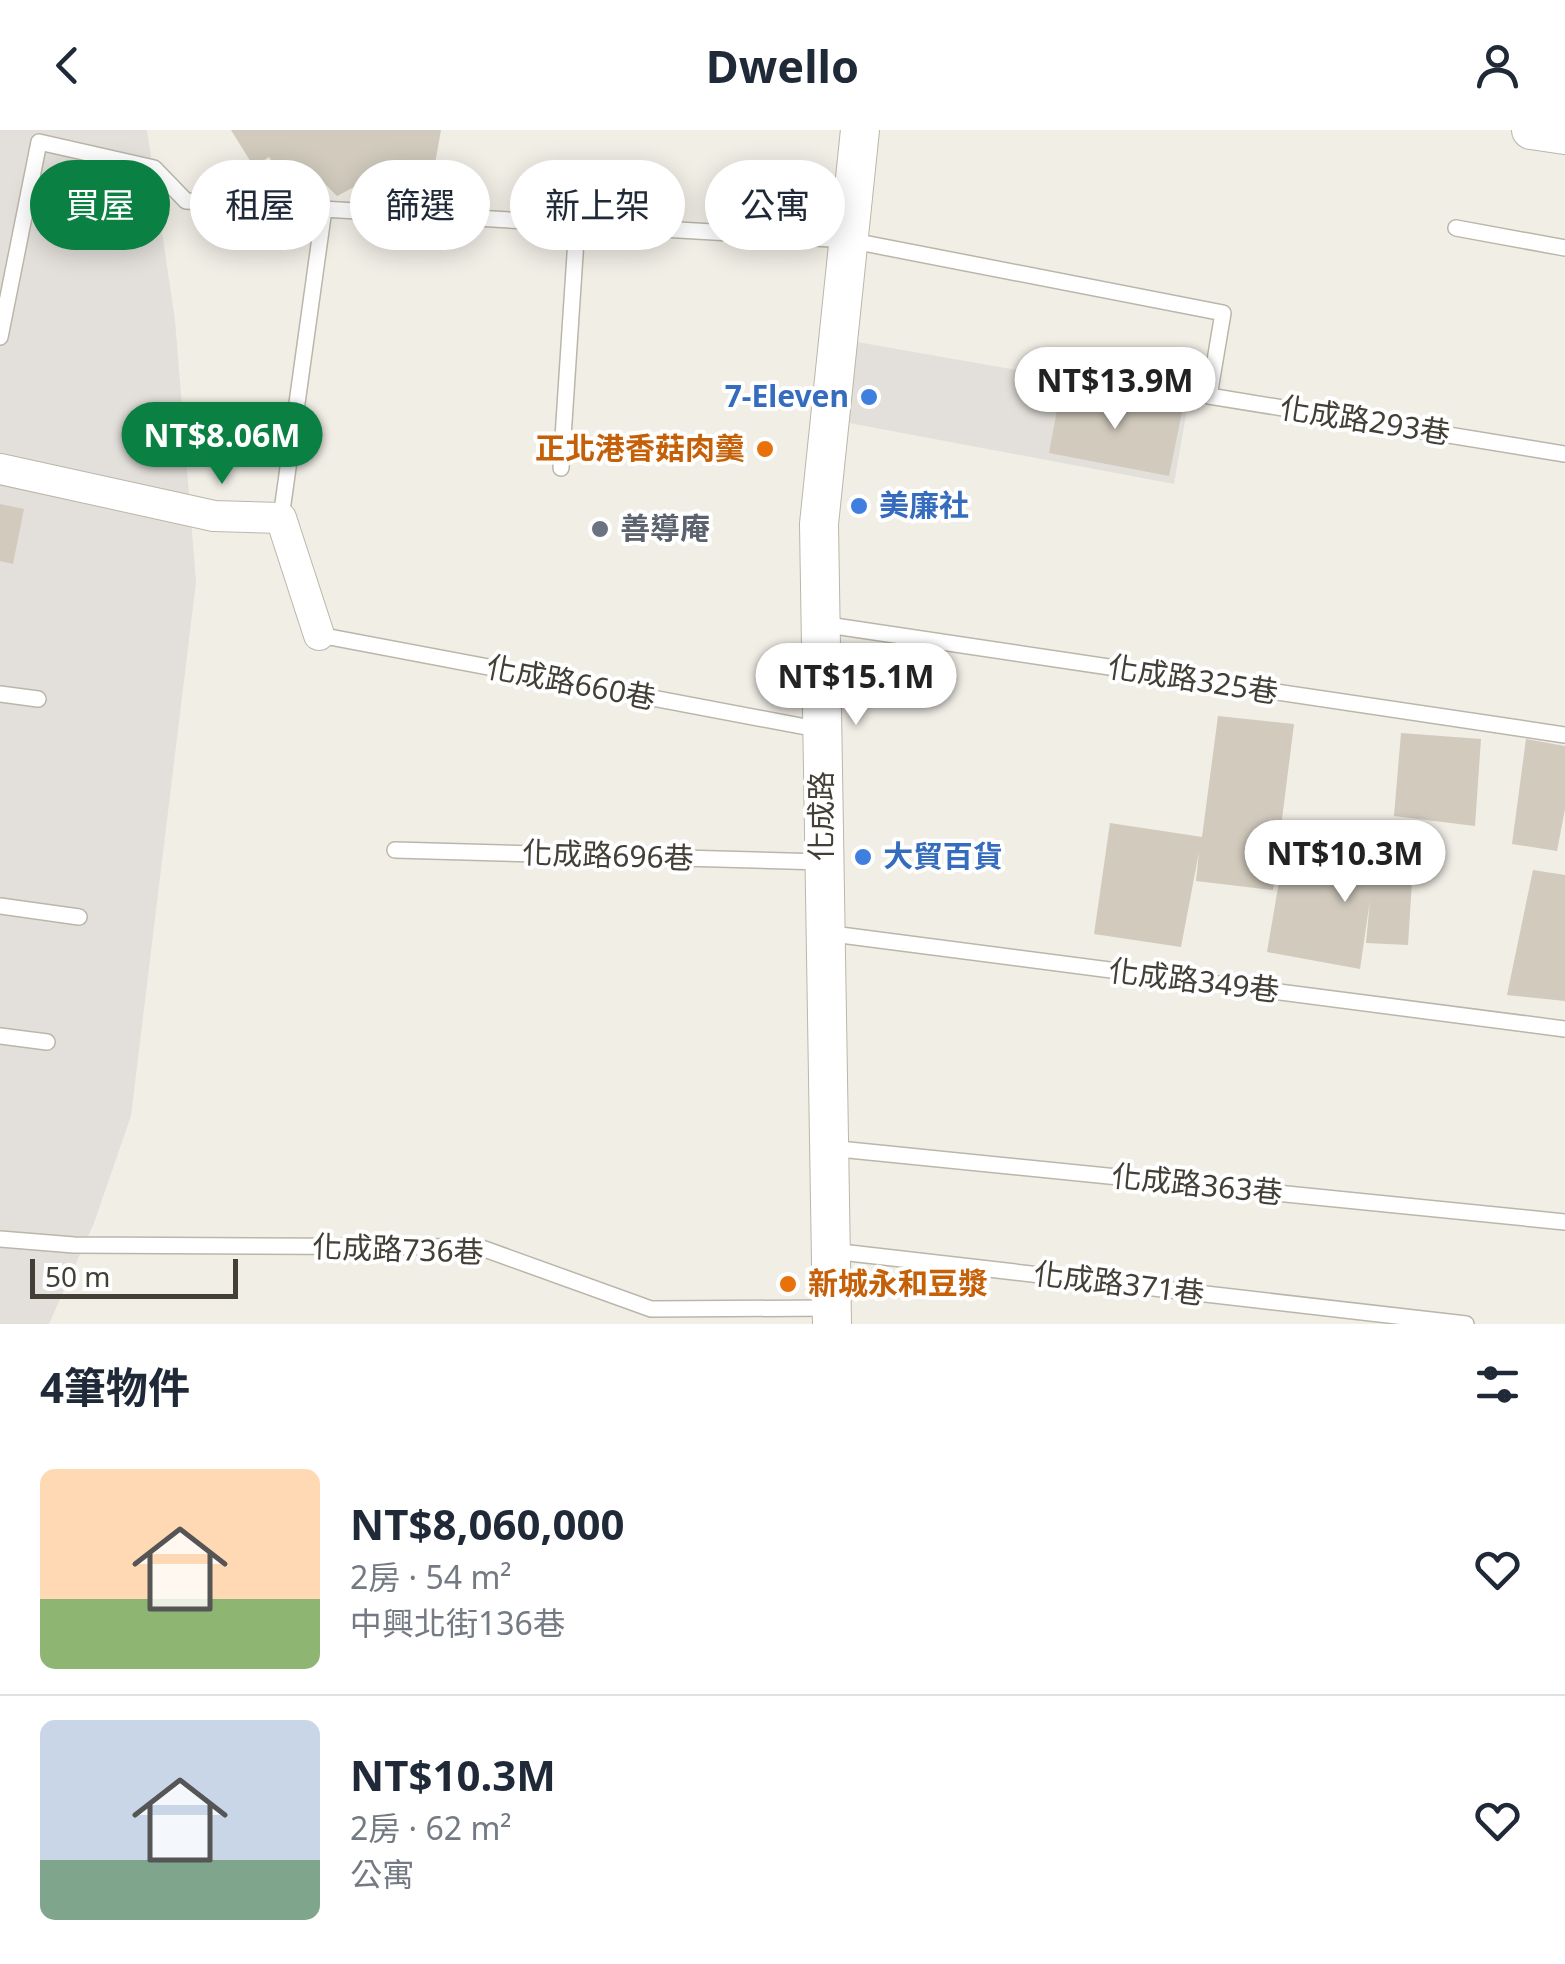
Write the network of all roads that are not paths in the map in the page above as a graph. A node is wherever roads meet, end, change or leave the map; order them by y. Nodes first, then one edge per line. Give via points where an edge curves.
1 (860, 130) edge
2 (1530, 130) edge
3 (1565, 135) edge
4 (190, 200) edge
5 (330, 209) edge
6 (510, 220) edge
7 (1456, 228) dead end
8 (685, 230) edge
9 (848, 240) junction
10 (1565, 248) edge
11 (318, 250) edge
12 (575, 250) edge
13 (0, 336) edge
14 (1565, 454) edge
15 (562, 468) dead end
16 (0, 469) edge
17 (281, 518) junction
18 (820, 624) junction
19 (319, 635) joint
20 (0, 694) edge
21 (38, 699) dead end
22 (822, 730) junction
23 (1565, 736) edge
24 (394, 850) dead end
25 (822, 862) junction
26 (0, 906) edge
27 (79, 917) dead end
28 (823, 932) junction
29 (1565, 1029) edge
30 (0, 1036) edge
31 (46, 1042) dead end
32 (829, 1148) junction
33 (1565, 1222) edge
34 (0, 1239) edge
35 (832, 1251) junction
36 (832, 1316) edge
37 (1466, 1324) edge

1 - 9 street, 化成路
2 - 3 street
4 - 13 lane via 154,168 38,142
5 - 6 lane
7 - 10 lane
8 - 9 lane
9 - 14 lane, 化成路293巷 via 1223,313 1209,396
9 - 18 street, 化成路 via 819,524
11 - 17 lane
12 - 15 lane
16 - 17 street via 214,516
17 - 19 street
18 - 22 street, 化成路
18 - 23 lane, 化成路325巷
19 - 22 lane, 化成路660巷
20 - 21 lane
22 - 25 street, 化成路
24 - 25 lane, 化成路696巷
25 - 28 street, 化成路
26 - 27 lane
28 - 29 lane, 化成路349巷
28 - 32 street, 化成路
30 - 31 lane
32 - 33 lane, 化成路363巷
32 - 35 street, 化成路
34 - 36 lane, 化成路736巷 via 479,1248 651,1309
35 - 36 street, 化成路
35 - 37 lane, 化成路371巷

